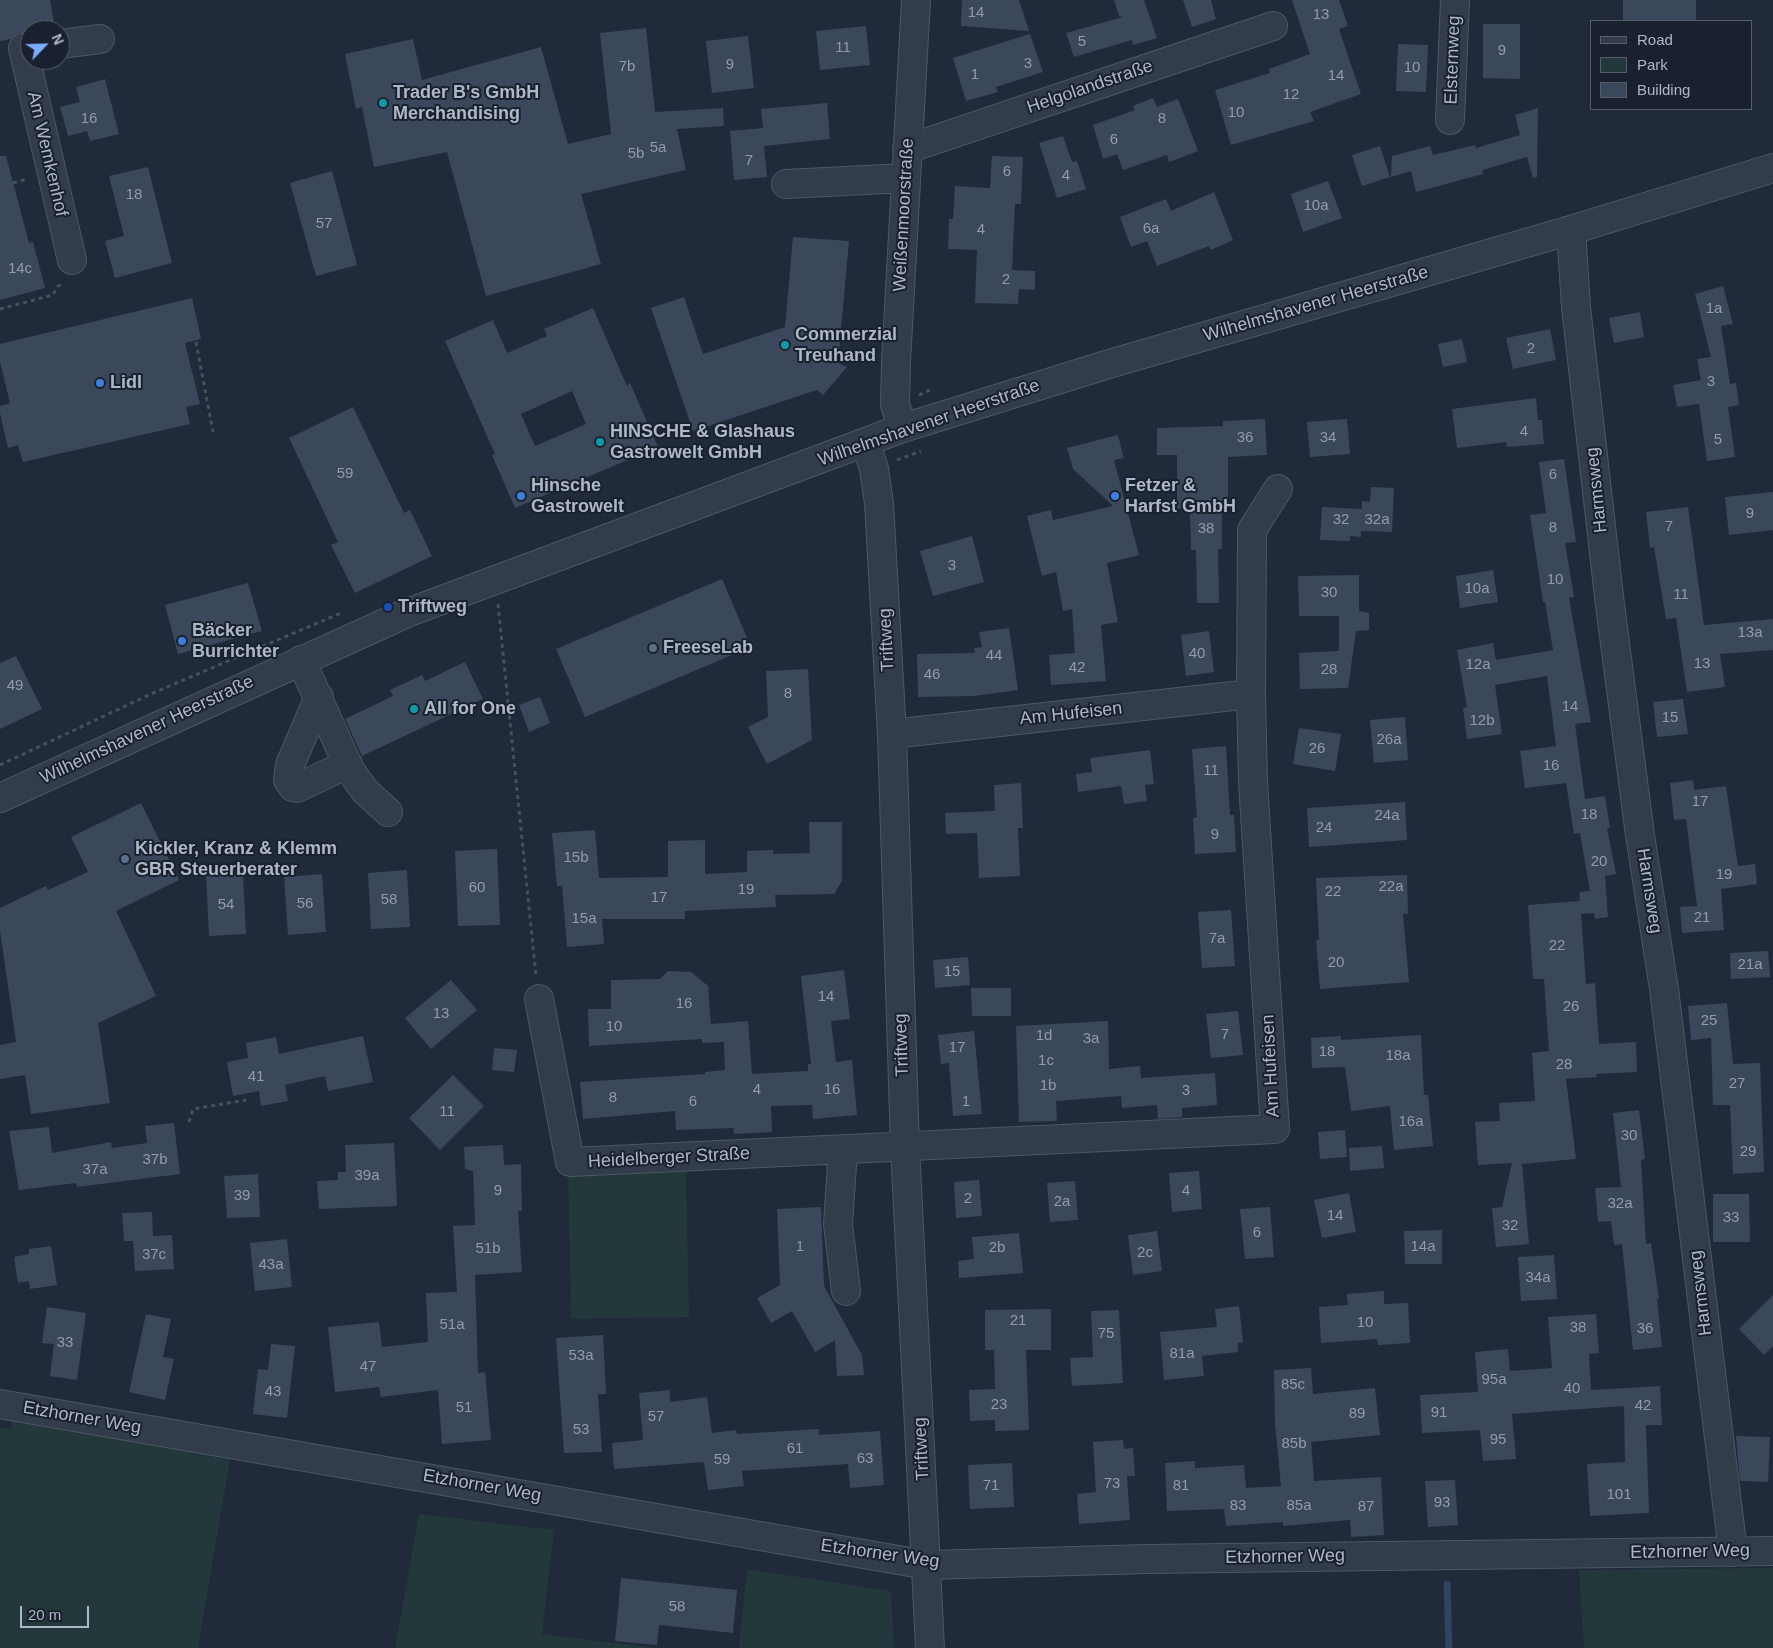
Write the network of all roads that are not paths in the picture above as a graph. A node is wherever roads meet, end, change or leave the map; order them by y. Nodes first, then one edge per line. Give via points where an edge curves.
1 (916, 0) edge
2 (1455, 0) edge
3 (1273, 26) dead end
4 (100, 39) dead end
5 (70, 43) edge
6 (18, 48) edge
7 (1450, 120) dead end
8 (908, 149) junction
9 (1773, 168) edge
10 (906, 178) junction
11 (786, 184) dead end
12 (1571, 230) junction
13 (72, 260) road end
14 (903, 428) junction
15 (866, 443) junction
16 (1278, 489) dead end
17 (301, 660) junction
18 (1251, 694) junction
19 (319, 697) junction
20 (892, 734) junction
21 (348, 764) junction
22 (0, 798) edge
23 (388, 812) dead end
24 (539, 999) road end
25 (905, 1147) junction
26 (843, 1150) junction
27 (846, 1291) dead end
28 (0, 1404) edge
29 (1733, 1552) junction
30 (1773, 1552) edge
31 (927, 1564) junction
32 (930, 1648) edge

1 - 8 street, Weißenmoorstraße
2 - 7 street, Elsternweg
3 - 8 street, Helgolandstraße
4 - 5 street
6 - 13 street, Am Wemkenhof
8 - 10 street, Weißenmoorstraße
9 - 12 street, Wilhelmshavener Heerstraße
10 - 11 street
10 - 14 street, Weißenmoorstraße via 895,405
12 - 14 street, Wilhelmshavener Heerstraße via 1109,364
12 - 29 street, Harmsweg via 1576,307 1610,605 1665,999
14 - 15 street, Wilhelmshavener Heerstraße
15 - 17 street, Wilhelmshavener Heerstraße via 407,613
15 - 20 street, Triftweg via 879,503
16 - 18 street, Am Hufeisen via 1252,530
17 - 19 street
17 - 22 street, Wilhelmshavener Heerstraße
18 - 20 street, Am Hufeisen
18 - 25 street, Am Hufeisen via 1253,782 1274,1129
19 - 21 street
19 - 21 street via 290,766 288,780 297,788
20 - 25 street, Triftweg
21 - 23 street via 365,791
24 - 26 street, Heidelberger Straße via 570,1162
25 - 26 street, Heidelberger Straße
25 - 31 street, Triftweg
26 - 27 street via 838,1224
28 - 31 street, Etzhorner Weg
29 - 30 street, Etzhorner Weg
29 - 31 street, Etzhorner Weg
31 - 32 street, Triftweg

